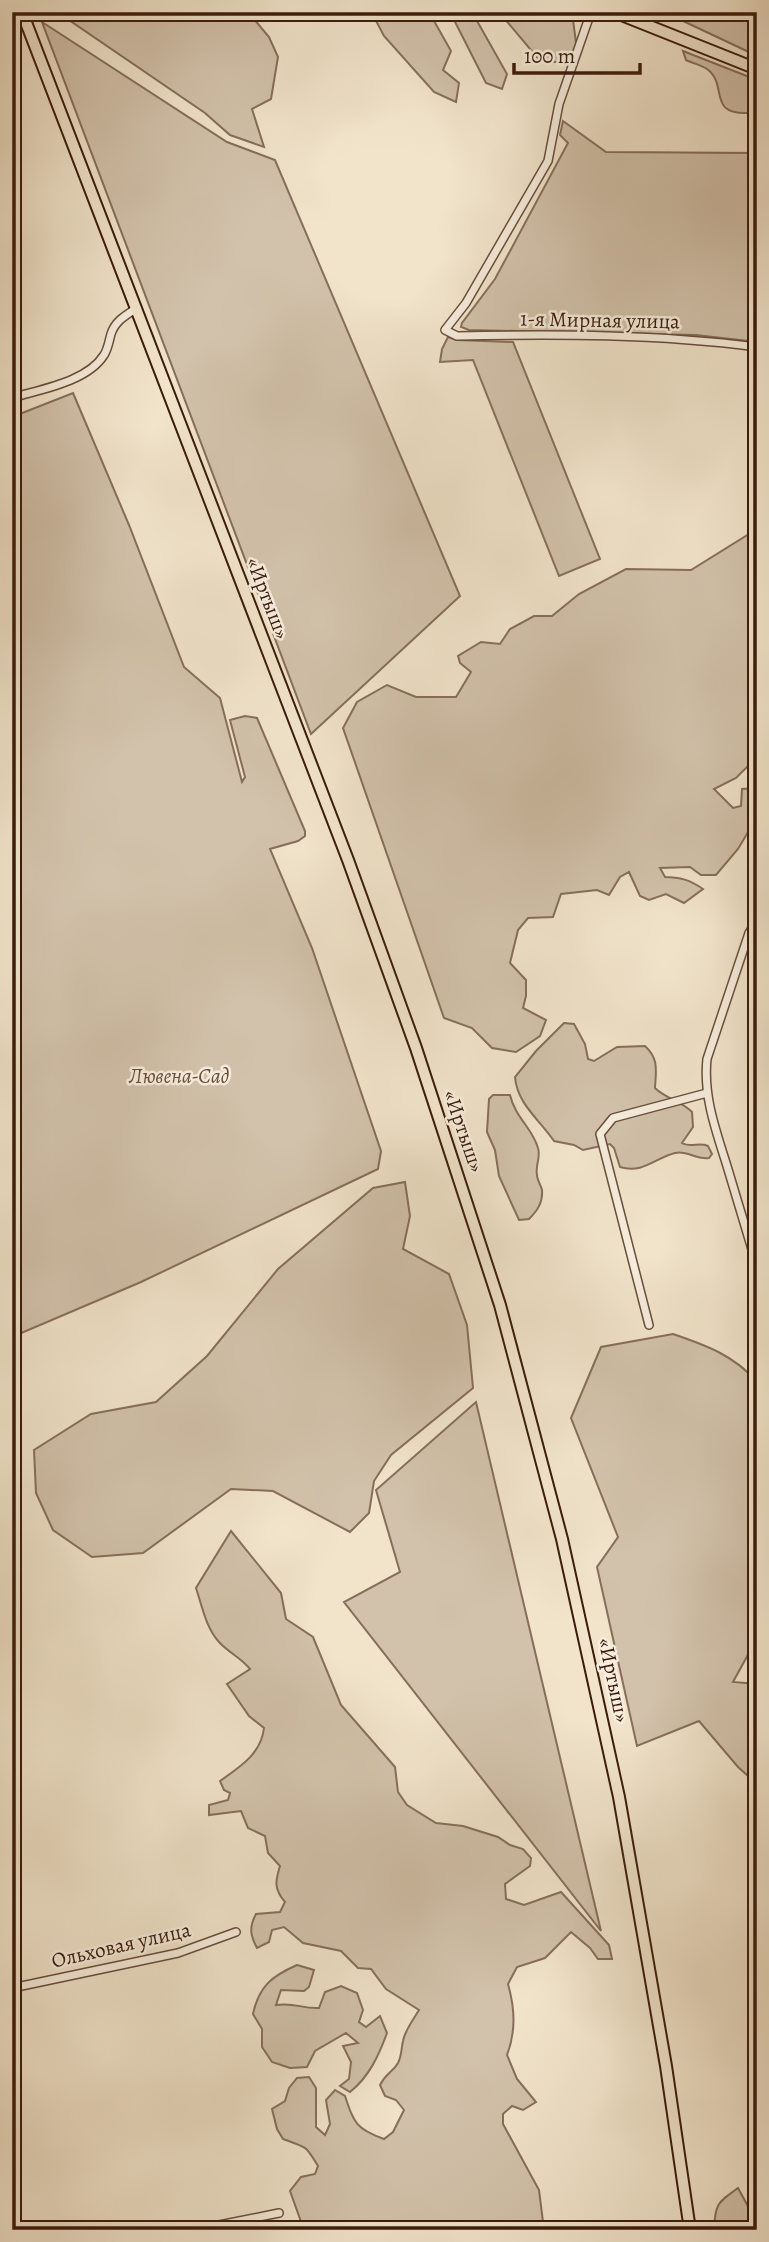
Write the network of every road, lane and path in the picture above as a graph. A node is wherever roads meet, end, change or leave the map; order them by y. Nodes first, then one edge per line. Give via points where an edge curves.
1 (24, 12) edge
2 (591, 12) edge
3 (614, 12) edge
4 (757, 69) edge
5 (136, 308) junction
6 (757, 347) edge
7 (12, 398) edge
8 (757, 920) edge
9 (707, 1093) junction
10 (757, 1266) edge
11 (649, 1325) dead end
12 (236, 1933) dead end
13 (12, 1987) edge
14 (279, 2213) dead end
15 (194, 2230) edge
16 (690, 2230) edge

1 - 5 main road, «Иртыш»
2 - 6 street, 1-я Мирная улица via 559,104 548,161 466,303 444,330 457,335 637,337
3 - 4 main road
5 - 7 street via 118,321 97,364 73,378
5 - 16 main road, «Иртыш» via 361,895 500,1305 562,1539 618,1797
8 - 9 street via 707,1059
9 - 10 street
9 - 11 street via 612,1118 600,1134
12 - 13 street, Ольховая улица via 178,1952
14 - 15 street

